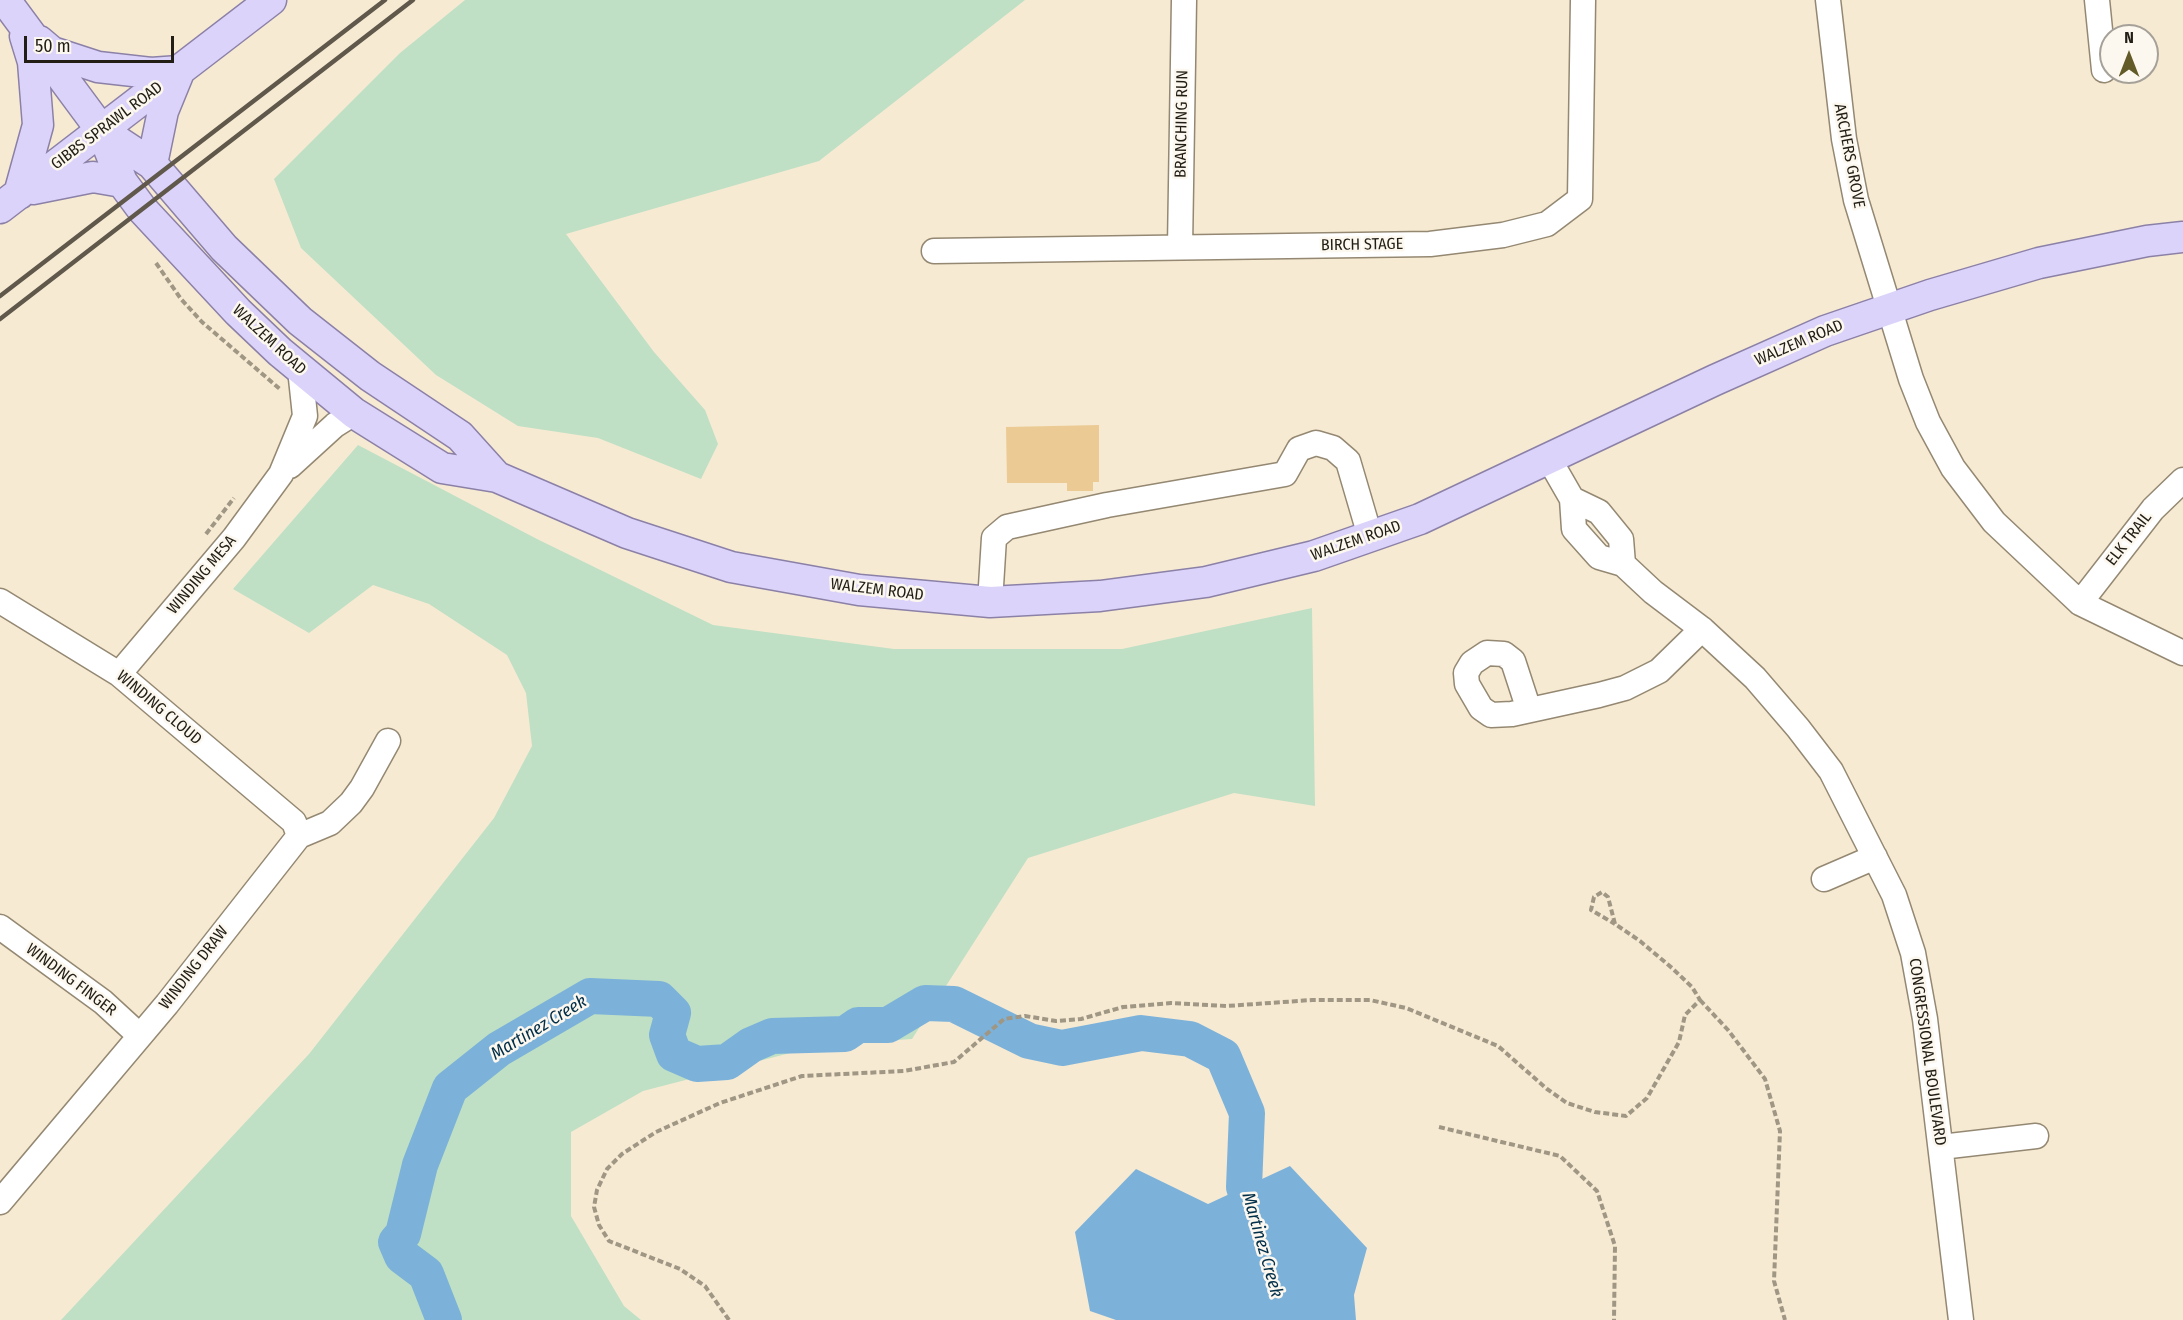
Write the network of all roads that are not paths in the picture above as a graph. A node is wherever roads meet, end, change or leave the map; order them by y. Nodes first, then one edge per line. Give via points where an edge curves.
1 (5, 0) edge
2 (271, 0) edge
3 (1184, 0) edge
4 (1583, 0) edge
5 (1828, 0) edge
6 (2097, 0) edge
7 (2099, 24) edge
8 (21, 25) junction
9 (179, 71) junction
10 (102, 131) junction
11 (152, 164) junction
12 (122, 182) junction
13 (9, 201) edge
14 (2183, 237) edge
15 (1180, 247) junction
16 (934, 251) dead end
17 (1890, 307) junction
18 (292, 380) junction
19 (354, 413) junction
20 (1549, 459) junction
21 (281, 474) junction
22 (497, 477) junction
23 (2183, 480) edge
24 (1370, 536) junction
25 (0, 601) edge
26 (990, 602) junction
27 (2080, 603) junction
28 (1702, 629) junction
29 (2183, 653) edge
30 (119, 674) junction
31 (1529, 710) dead end
32 (388, 741) dead end
33 (299, 836) junction
34 (1875, 857) junction
35 (1824, 879) dead end
36 (0, 927) edge
37 (140, 1036) junction
38 (2036, 1136) dead end
39 (1941, 1147) junction
40 (0, 1202) edge
41 (1961, 1320) edge

1 - 8 main road, WALZEM ROAD
2 - 9 main road, GIBBS SPRAWL ROAD
3 - 15 street, BRANCHING RUN
4 - 15 street, BIRCH STAGE via 1580,199 1547,224 1503,235 1430,244
5 - 17 street, ARCHERS GROVE via 1844,139 1856,200
6 - 7 street
8 - 9 main road via 52,52 98,67 151,73
8 - 10 main road, WALZEM ROAD
8 - 13 main road via 33,62 38,125
9 - 10 main road, GIBBS SPRAWL ROAD
9 - 11 main road via 166,101
10 - 11 main road, WALZEM ROAD
10 - 12 main road, WALZEM ROAD
10 - 13 main road, GIBBS SPRAWL ROAD
11 - 22 main road, WALZEM ROAD via 266,291 370,376 460,436
12 - 13 main road via 93,177 44,185
12 - 18 main road, WALZEM ROAD
14 - 17 main road, WALZEM ROAD via 2039,263
15 - 16 street, BIRCH STAGE
17 - 20 main road, WALZEM ROAD via 1725,375
17 - 27 street, ARCHERS GROVE via 1911,379 1953,468 1994,522
18 - 19 main road, WALZEM ROAD
18 - 21 street, WINDING MESA via 305,416
19 - 21 street, WINDING MESA
19 - 22 main road, WALZEM ROAD via 442,468
20 - 24 main road, WALZEM ROAD via 1420,519
20 - 28 street, CONGRESSIONAL BOULEVARD via 1572,499 1599,512 1621,539 1623,564
21 - 30 street, WINDING MESA via 234,538
22 - 26 main road, WALZEM ROAD via 627,533 731,567 859,590
23 - 27 street, ELK TRAIL via 2146,517
24 - 26 main road, WALZEM ROAD via 1314,556 1206,582 1100,596
24 - 26 street via 1348,461 1333,448 1316,443 1299,449 1285,474 1007,527 994,538
25 - 30 street, WINDING CLOUD
27 - 29 street, ARCHERS GROVE
28 - 31 street via 1659,671 1625,688
28 - 34 street, CONGRESSIONAL BOULEVARD via 1755,678 1831,771
30 - 33 street, WINDING CLOUD via 294,822
32 - 33 street, WINDING DRAW via 362,788 341,815
33 - 37 street, WINDING DRAW
34 - 35 street
34 - 39 street, CONGRESSIONAL BOULEVARD via 1894,895 1913,953
36 - 37 street, WINDING FINGER via 103,1002
37 - 40 street, WINDING DRAW
38 - 39 street
39 - 41 street, CONGRESSIONAL BOULEVARD

